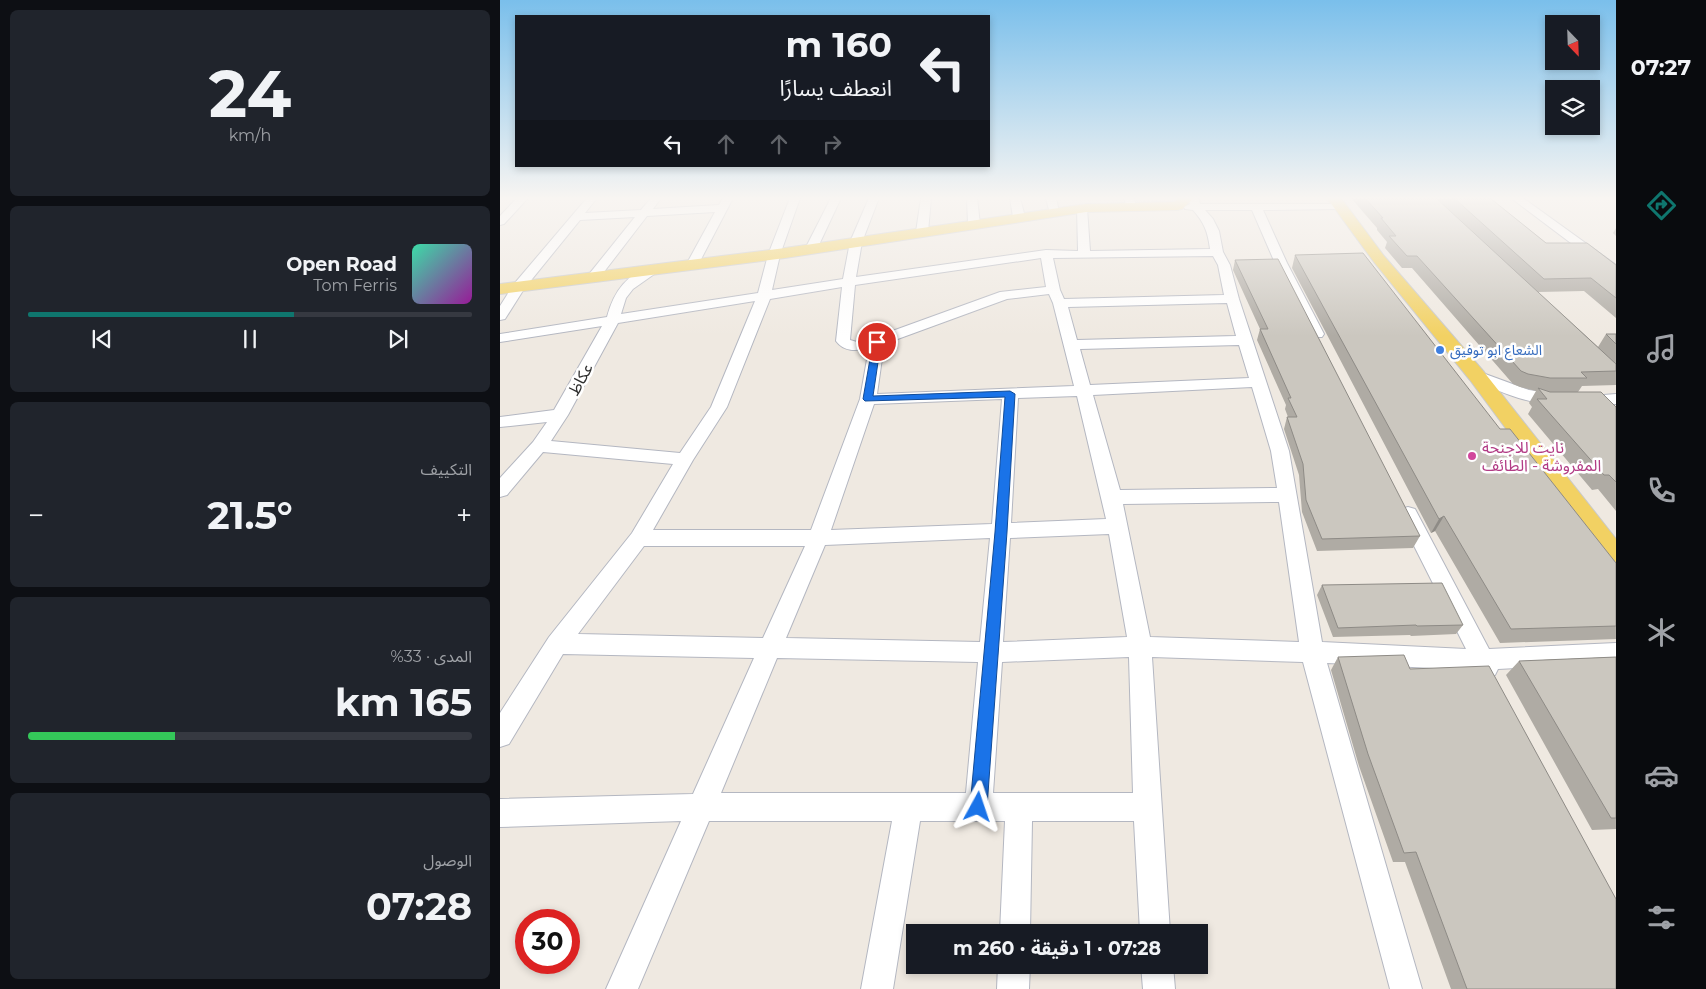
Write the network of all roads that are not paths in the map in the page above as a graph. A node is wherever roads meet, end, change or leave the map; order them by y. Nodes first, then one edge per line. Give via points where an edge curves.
1 (555, 244) edge
2 (619, 244) edge
3 (703, 244) edge
4 (778, 244) edge
5 (813, 244) edge
6 (842, 244) edge
7 (856, 244) edge
8 (1085, 244) edge
9 (1218, 244) edge
10 (1273, 244) edge
11 (1368, 244) edge
12 (1579, 244) edge
13 (811, 249) junction
14 (1046, 254) junction
15 (774, 255) junction
16 (1084, 255) junction
17 (1379, 259) junction
18 (1359, 260) edge
19 (1225, 261) junction
20 (692, 265) junction
21 (654, 270) junction
22 (1616, 271) edge
23 (592, 278) junction
24 (849, 282) junction
25 (519, 287) junction
26 (500, 289) edge
27 (764, 296) junction
28 (1057, 297) junction
29 (1232, 298) junction
30 (500, 316) edge
31 (613, 319) junction
32 (500, 338) edge
33 (1246, 340) junction
34 (877, 342) junction
35 (1071, 345) junction
36 (1326, 352) edge
37 (1477, 376) junction
38 (1259, 382) junction
39 (1083, 391) junction
40 (1010, 394) junction
41 (868, 399) junction
42 (1599, 400) junction
43 (1616, 400) edge
44 (560, 415) junction
45 (1616, 417) edge
46 (500, 422) edge
47 (539, 446) junction
48 (685, 458) junction
49 (500, 490) edge
50 (1397, 493) edge
51 (1287, 496) junction
52 (1112, 497) junction
53 (1118, 526) junction
54 (1001, 532) junction
55 (639, 538) junction
56 (818, 538) junction
57 (1616, 558) edge
58 (557, 644) junction
59 (1140, 647) junction
60 (770, 648) junction
61 (991, 652) junction
62 (1312, 652) junction
63 (1616, 653) edge
64 (1482, 660) junction
65 (1496, 686) edge
66 (500, 735) edge
67 (908, 807) junction
68 (978, 807) junction
69 (1147, 807) junction
70 (701, 808) junction
71 (1019, 808) junction
72 (500, 812) edge
73 (1015, 924) edge
74 (1154, 924) edge
75 (1014, 974) edge
76 (1158, 974) edge
77 (622, 989) edge
78 (877, 989) edge
79 (1013, 989) edge
80 (1159, 989) edge
81 (1406, 989) edge

1 - 25 street
2 - 23 street
3 - 20 street
4 - 15 street
5 - 13 street
6 - 13 main road
7 - 24 street
8 - 16 street
9 - 19 street
10 - 36 street
11 - 17 main road
12 - 22 street
13 - 15 main road
14 - 16 street
14 - 24 street
14 - 28 street
15 - 20 main road
15 - 27 street
16 - 19 street
17 - 18 street
17 - 37 main road
19 - 29 street
20 - 21 main road
21 - 23 main road
21 - 31 street, عكاظ via 628,286
23 - 25 main road
24 - 27 street
24 - 34 street via 844,341 847,345 857,346
25 - 26 main road
25 - 30 street
27 - 31 street
27 - 48 street via 718,407
28 - 29 street
28 - 34 street via 1006,296
28 - 35 street
29 - 33 street
31 - 32 street
31 - 44 street, عكاظ
33 - 35 street
33 - 38 street
34 - 41 street
35 - 39 street
37 - 42 street via 1513,392 1541,399
37 - 57 main road
38 - 39 street
38 - 51 street via 1280,451
39 - 40 street
39 - 52 street
40 - 41 street
40 - 54 street
41 - 56 street
42 - 43 street
42 - 45 street
44 - 46 street
44 - 47 street, عكاظ
47 - 48 street
47 - 49 street, عكاظ
48 - 55 street
50 - 64 street
51 - 52 street
51 - 62 street
52 - 53 street
53 - 54 street
53 - 59 street
54 - 56 street
54 - 61 street
55 - 56 street
55 - 58 street
56 - 60 street
58 - 60 street
58 - 66 street
59 - 61 street
59 - 62 street
59 - 69 street
60 - 61 street
60 - 70 street
61 - 68 street
62 - 64 street
62 - 81 street
63 - 64 street
64 - 65 street
67 - 68 street
67 - 70 street
67 - 78 street
68 - 71 street
69 - 71 street
69 - 74 street
70 - 72 street
70 - 77 street
71 - 73 street
75 - 79 street
76 - 80 street

